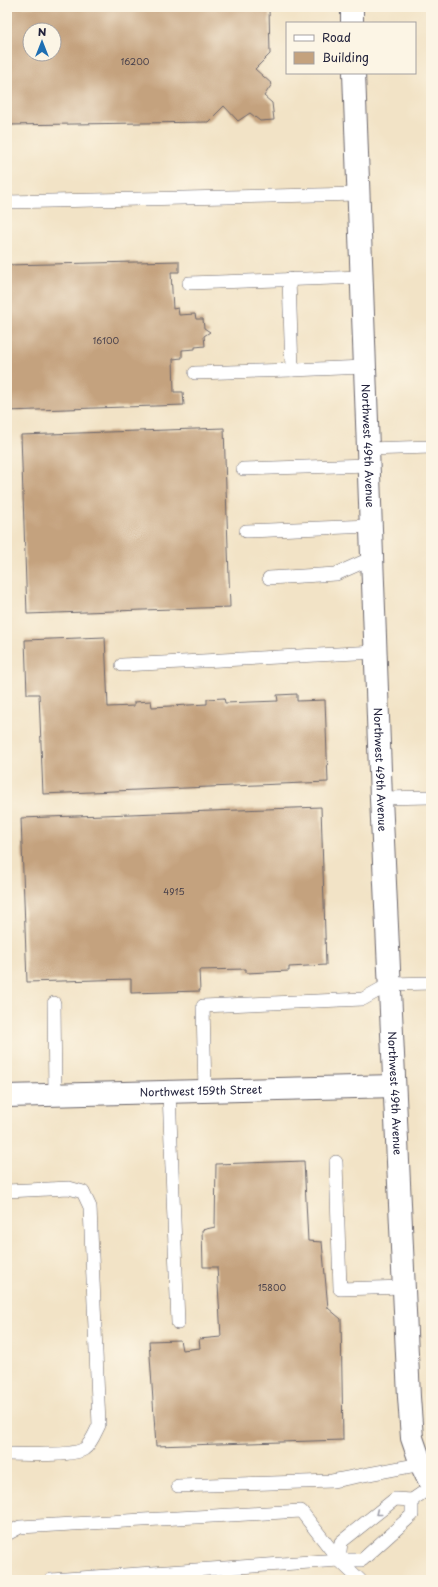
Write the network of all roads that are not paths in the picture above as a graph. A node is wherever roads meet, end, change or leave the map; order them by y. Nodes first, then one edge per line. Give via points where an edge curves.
1 (352, 7) edge
2 (352, 22) edge
3 (354, 74) edge
4 (359, 194) junction
5 (7, 202) edge
6 (362, 277) junction
7 (289, 279) junction
8 (189, 283) dead end
9 (365, 368) junction
10 (292, 370) junction
11 (194, 373) dead end
12 (431, 447) edge
13 (369, 457) junction
14 (243, 469) dead end
15 (371, 526) junction
16 (246, 531) dead end
17 (372, 558) junction
18 (269, 578) dead end
19 (376, 652) junction
20 (122, 666) dead end
21 (431, 797) edge
22 (381, 798) junction
23 (431, 983) edge
24 (390, 984) junction
25 (54, 1003) dead end
26 (394, 1086) junction
27 (205, 1091) junction
28 (169, 1092) junction
29 (55, 1095) junction
30 (7, 1096) edge
31 (336, 1162) dead end
32 (7, 1191) edge
33 (404, 1287) junction
34 (178, 1324) dead end
35 (7, 1454) edge
36 (420, 1464) junction
37 (178, 1486) dead end
38 (431, 1486) edge
39 (412, 1500) junction
40 (7, 1534) edge
41 (339, 1560) junction
42 (202, 1575) edge
43 (51, 1580) edge
44 (360, 1580) edge

1 - 2 street
3 - 4 street, Northwest 49th Avenue
4 - 5 lane
4 - 6 street, Northwest 49th Avenue
6 - 7 lane
6 - 9 street, Northwest 49th Avenue
7 - 8 lane
7 - 10 lane
9 - 10 lane
9 - 13 street, Northwest 49th Avenue
10 - 11 lane
12 - 13 lane
13 - 14 lane
13 - 15 street, Northwest 49th Avenue
15 - 16 lane
15 - 17 street, Northwest 49th Avenue
17 - 18 lane via 336,574
17 - 19 street, Northwest 49th Avenue
19 - 20 lane
19 - 22 street, Northwest 49th Avenue
21 - 22 lane
22 - 24 street, Northwest 49th Avenue
23 - 24 lane
24 - 26 street, Northwest 49th Avenue
24 - 27 lane via 363,999 203,1006
25 - 29 lane
26 - 27 street, Northwest 159th Street
26 - 33 street, Northwest 49th Avenue
27 - 28 street, Northwest 159th Street
28 - 29 street, Northwest 159th Street
28 - 34 lane
29 - 30 street, Northwest 159th Street
31 - 33 lane via 340,1289
32 - 35 lane via 69,1188 83,1192 90,1207 99,1425 92,1440 84,1449 73,1453
33 - 36 street, Northwest 49th Avenue via 412,1438
36 - 37 lane via 332,1481
36 - 38 street, Northwest 49th Avenue
38 - 39 lane
39 -> 41 lane via 395,1499 341,1542
39 - 41 lane via 412,1516 362,1560
40 - 41 lane via 20,1527 301,1511
41 - 42 lane
41 - 44 lane
42 - 43 lane

